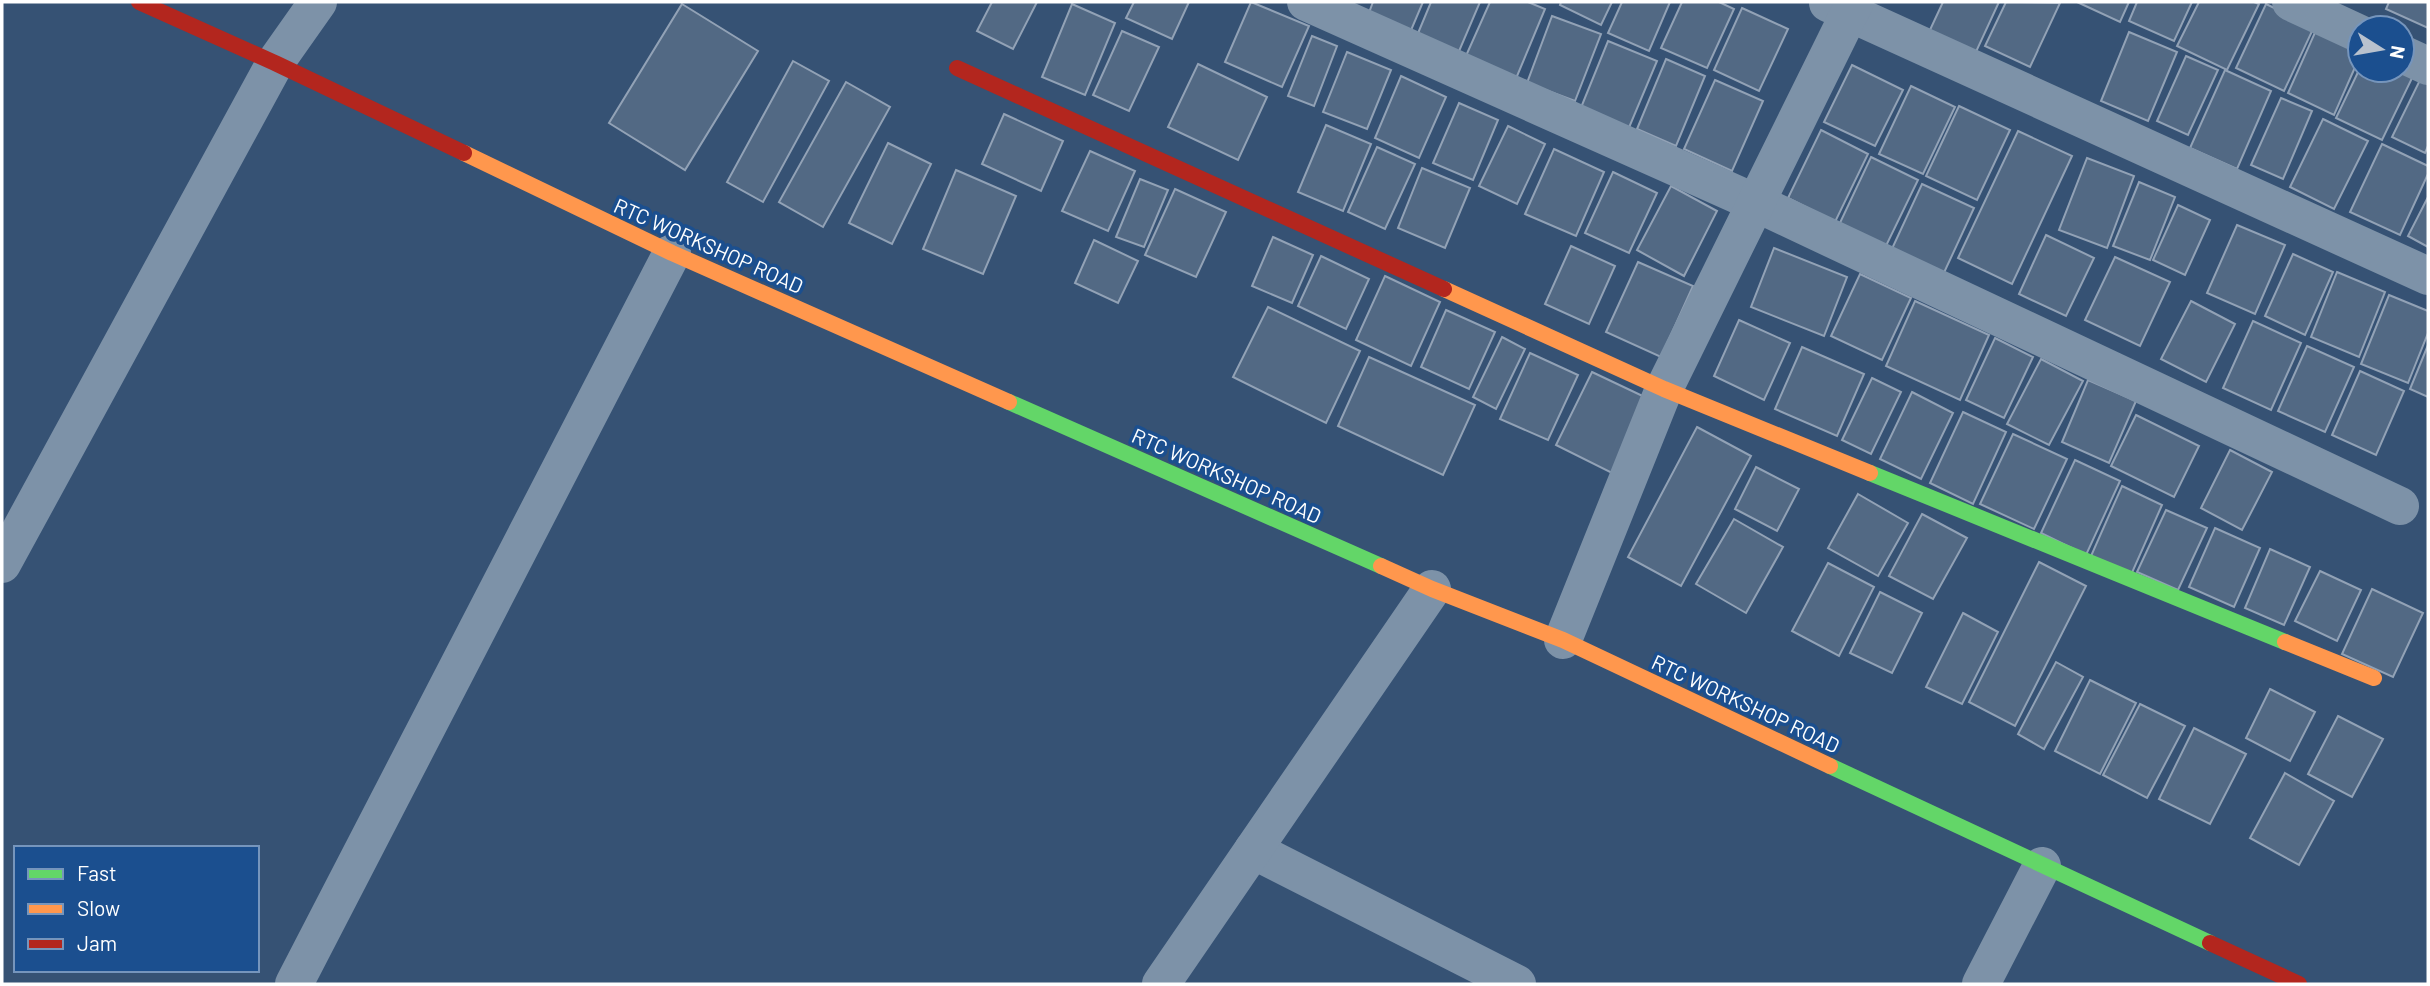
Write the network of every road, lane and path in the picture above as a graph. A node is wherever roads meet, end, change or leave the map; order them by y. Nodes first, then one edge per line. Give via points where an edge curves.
1 (139, 2) edge
2 (318, 2) edge
3 (1306, 2) edge
4 (2291, 2) edge
5 (1844, 5) edge
6 (2346, 28) edge
7 (275, 63) junction
8 (957, 68) dead end
9 (1756, 203) junction
10 (672, 253) junction
11 (2428, 276) edge
12 (1664, 389) junction
13 (2400, 506) dead end
14 (6, 545) edge
15 (1432, 589) junction
16 (1563, 640) junction
17 (2374, 678) dead end
18 (1253, 850) junction
19 (2042, 866) junction
20 (294, 984) edge
21 (1161, 984) edge
22 (1517, 984) edge
23 (1981, 984) edge
24 (2299, 984) edge

1 - 7 street, RTC WORKSHOP ROAD
2 - 7 street
3 - 9 street
4 - 6 street
5 - 9 street
5 - 11 street
7 - 10 street, RTC WORKSHOP ROAD
7 - 14 street
8 - 12 street
9 - 12 street
9 - 13 street
10 - 15 street, RTC WORKSHOP ROAD
10 - 20 street
12 - 16 street
12 - 17 street
15 - 16 street, RTC WORKSHOP ROAD
15 - 18 street
16 - 19 street, RTC WORKSHOP ROAD
18 - 21 street
18 - 22 street
19 - 23 street
19 - 24 street, RTC WORKSHOP ROAD

